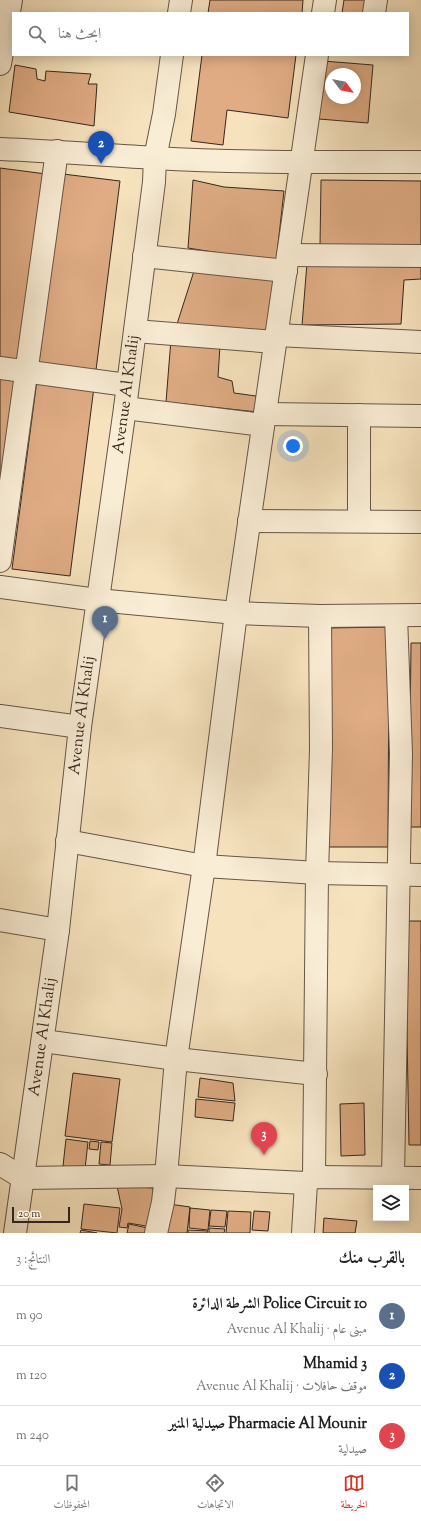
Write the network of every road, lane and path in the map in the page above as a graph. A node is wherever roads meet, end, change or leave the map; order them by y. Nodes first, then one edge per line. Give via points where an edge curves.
1 (181, 0) edge
2 (325, 0) edge
3 (376, 0) edge
4 (7, 11) edge
5 (179, 12) edge
6 (323, 12) edge
7 (374, 12) edge
8 (172, 56) edge
9 (317, 56) edge
10 (0, 64) edge
11 (0, 149) edge
12 (57, 151) junction
13 (155, 158) junction
14 (302, 162) junction
15 (421, 162) edge
16 (144, 256) junction
17 (421, 256) edge
18 (287, 263) junction
19 (135, 331) junction
20 (276, 339) junction
21 (421, 342) edge
22 (0, 368) edge
23 (27, 371) junction
24 (127, 385) junction
25 (124, 408) junction
26 (359, 415) junction
27 (421, 416) edge
28 (264, 420) junction
29 (249, 521) junction
30 (359, 521) junction
31 (421, 522) edge
32 (0, 561) edge
33 (0, 587) edge
34 (96, 600) junction
35 (236, 613) junction
36 (421, 615) edge
37 (320, 616) junction
38 (396, 616) junction
39 (0, 716) edge
40 (80, 727) junction
41 (67, 841) junction
42 (204, 866) junction
43 (317, 873) junction
44 (399, 875) junction
45 (421, 875) edge
46 (0, 920) edge
47 (58, 930) junction
48 (43, 1041) junction
49 (176, 1059) junction
50 (316, 1074) junction
51 (0, 1164) edge
52 (166, 1176) junction
53 (393, 1177) junction
54 (23, 1178) junction
55 (421, 1178) edge
56 (310, 1180) junction
57 (15, 1233) edge
58 (156, 1233) edge
59 (303, 1233) edge

1 - 5 street
2 - 6 street
3 - 7 street
4 - 10 street
8 - 13 street, Avenue Al Khalij
9 - 14 street
11 - 12 street
12 - 13 street
12 - 23 street
13 - 14 street
13 - 16 street, Avenue Al Khalij
14 - 15 street
14 - 18 street
16 - 18 street
16 - 19 street, Avenue Al Khalij
17 - 18 street
18 - 20 street
19 - 20 street
19 - 24 street, Avenue Al Khalij
20 - 21 street
20 - 28 street
22 - 23 street
23 - 24 street
23 - 32 street
24 - 25 street, Avenue Al Khalij
25 - 28 street
25 - 34 street, Avenue Al Khalij
26 - 27 street
26 - 28 street
26 - 30 street
28 - 29 street
29 - 30 street
29 - 35 street
30 - 31 street
33 - 34 street
34 - 35 street
34 - 40 street, Avenue Al Khalij
35 - 37 street
35 - 42 street
36 - 38 street
37 - 38 street
37 - 43 street via 321,749
38 - 44 street via 401,753
39 - 40 street
40 - 41 street, Avenue Al Khalij
41 - 42 street
41 - 47 street, Avenue Al Khalij
42 - 43 street
42 - 49 street
43 - 44 street
43 - 50 street
44 - 45 street
44 - 53 street
46 - 47 street
47 - 48 street, Avenue Al Khalij
48 - 49 street
48 - 54 street, Avenue Al Khalij
49 - 50 street
49 - 52 street
50 - 56 street
51 - 54 street
52 - 54 street
52 - 56 street
52 - 58 street
53 - 55 street
53 - 56 street
54 - 57 street, Avenue Al Khalij
56 - 59 street

